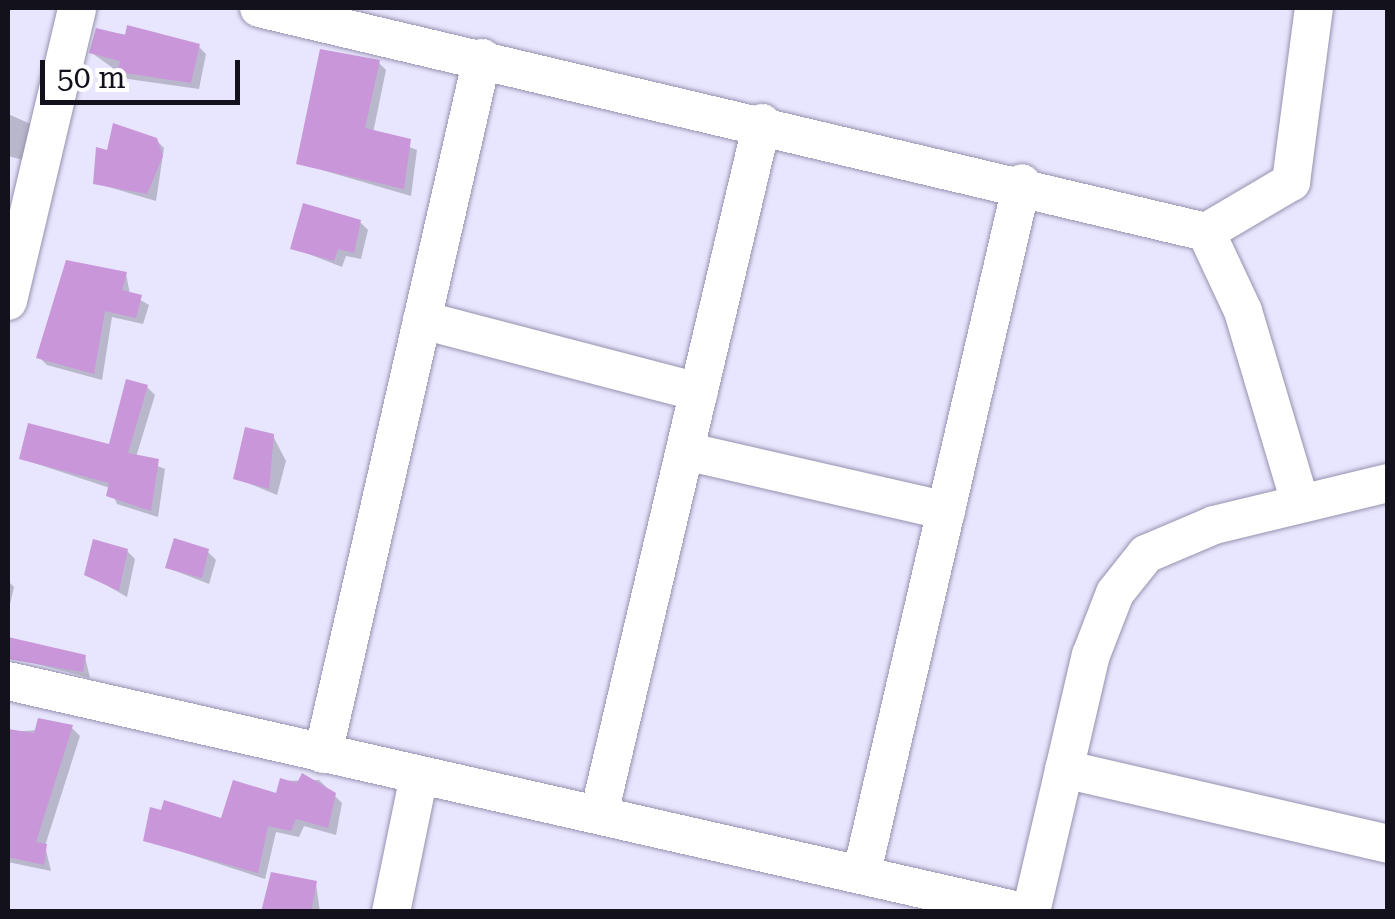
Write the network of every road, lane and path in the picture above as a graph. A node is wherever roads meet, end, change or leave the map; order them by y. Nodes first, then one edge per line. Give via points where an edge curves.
1 (77, 8) edge
2 (258, 8) edge
3 (1314, 8) edge
4 (482, 58) junction
5 (762, 123) junction
6 (1022, 183) junction
7 (1206, 232) junction
8 (8, 301) edge
9 (422, 320) junction
10 (699, 392) junction
11 (684, 451) junction
12 (1388, 483) edge
13 (1300, 502) junction
14 (946, 511) junction
15 (8, 681) edge
16 (323, 754) junction
17 (1064, 769) junction
18 (419, 776) junction
19 (598, 814) junction
20 (1388, 844) edge
21 (862, 872) junction
22 (391, 912) edge
23 (1023, 912) edge
24 (1031, 912) edge

1 - 8 street
2 - 4 street
3 - 7 street via 1291,182
4 - 5 street
4 - 9 street
5 - 6 street
5 - 10 street
6 - 7 street
6 - 14 street
7 - 13 street via 1243,311
9 - 10 street
9 - 16 street
10 - 11 street
11 - 14 street
11 - 19 street
12 - 13 street
13 - 17 street via 1146,554 1115,593 1091,654
14 - 21 street
15 - 16 street
16 - 18 street
17 - 20 street
17 - 24 street
18 - 19 street
18 - 22 street
19 - 21 street
21 - 23 street

